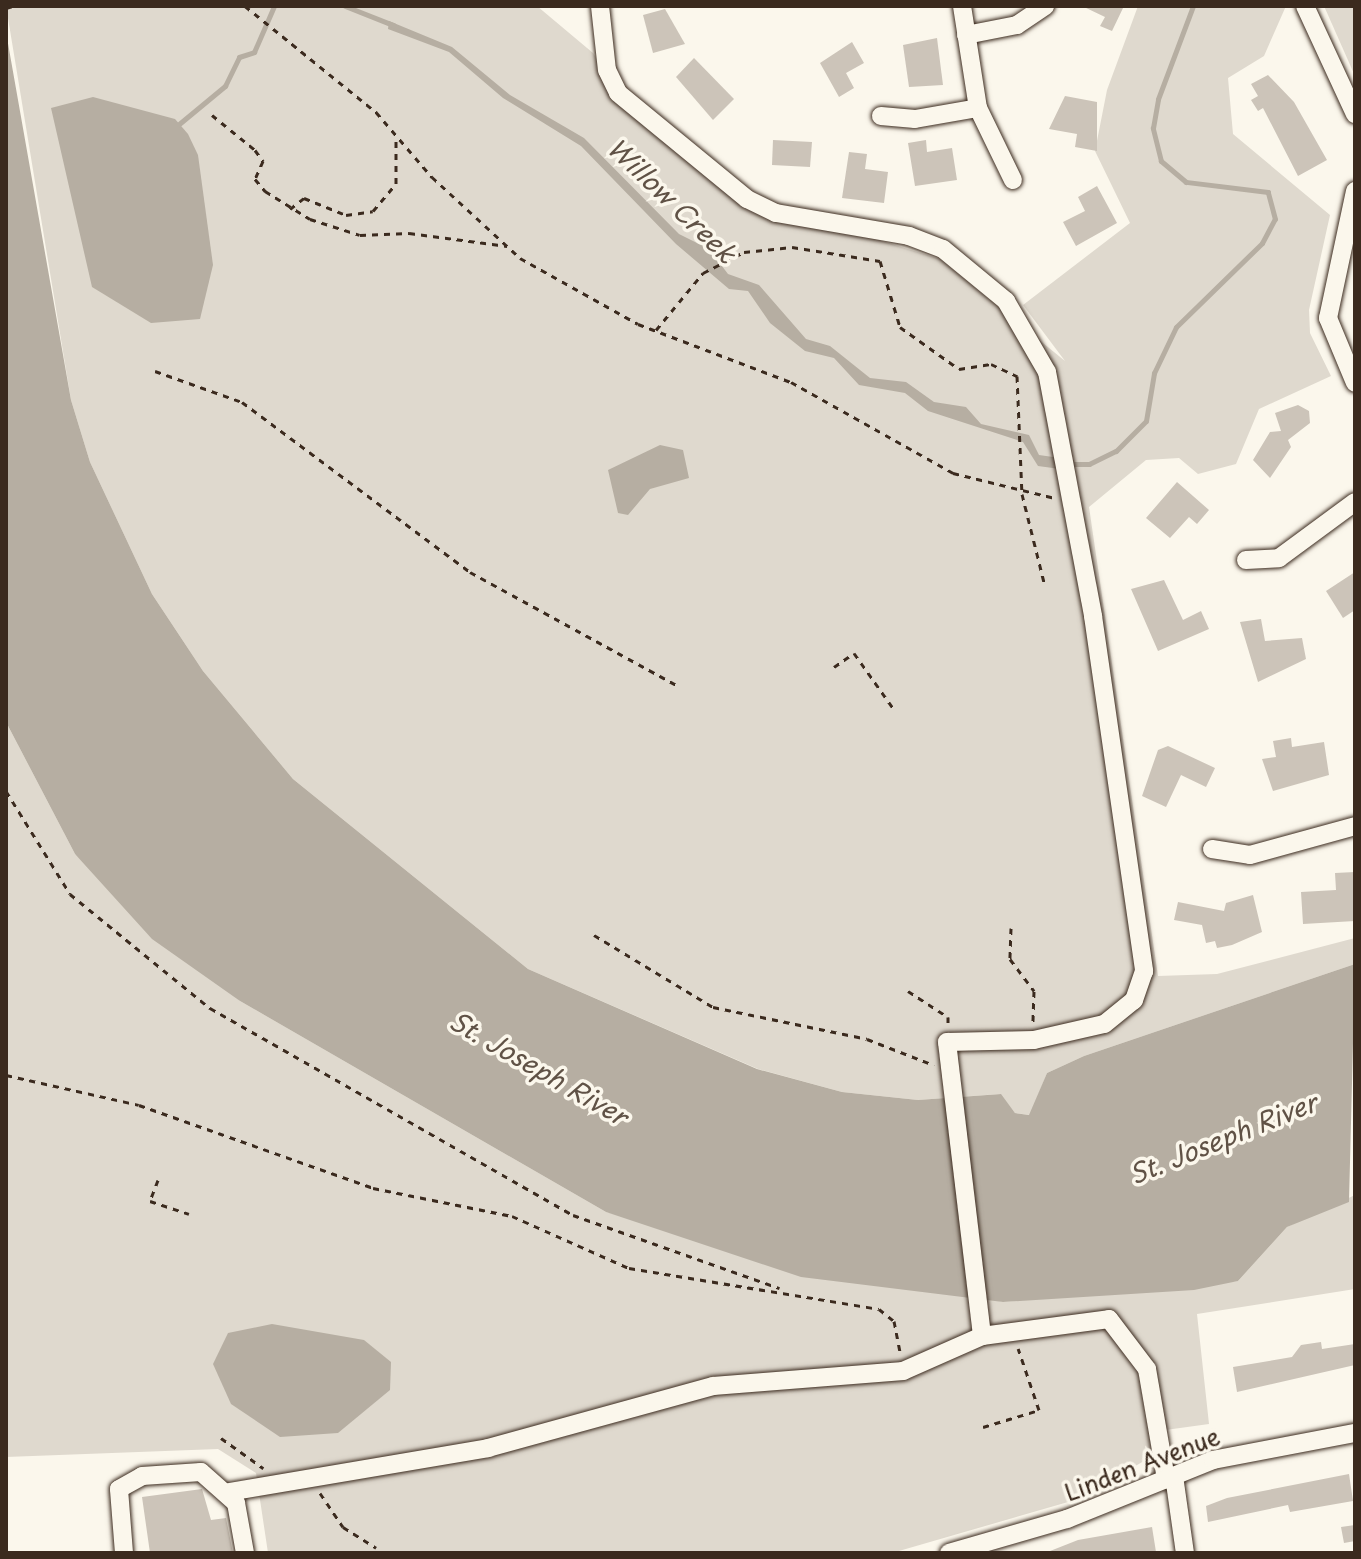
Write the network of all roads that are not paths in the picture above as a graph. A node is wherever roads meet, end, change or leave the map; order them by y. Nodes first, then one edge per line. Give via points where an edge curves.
1 (600, 6) edge
2 (962, 6) edge
3 (1045, 6) edge
4 (1305, 6) edge
5 (966, 35) junction
6 (978, 108) junction
7 (1355, 114) edge
8 (881, 116) dead end
9 (1013, 180) dead end
10 (1355, 191) edge
11 (1355, 383) edge
12 (1355, 502) edge
13 (1246, 560) dead end
14 (1355, 826) edge
15 (1212, 849) dead end
16 (980, 1328) junction
17 (1355, 1433) edge
18 (1170, 1478) junction
19 (229, 1492) junction
20 (124, 1553) edge
21 (245, 1553) edge
22 (949, 1553) edge
23 (1185, 1553) edge

1 - 16 street via 610,80 756,205 909,236 956,259 1006,301 1031,337 1050,385 1144,971 1123,1012 1082,1031 1034,1040 947,1042 948,1086
2 - 5 street
3 - 5 street via 1017,25
4 - 7 street
5 - 6 street
6 - 8 street via 915,119
6 - 9 street
10 - 11 street via 1328,318
12 - 13 street via 1279,558
14 - 15 street via 1250,855
16 - 18 street via 1011,1334 1109,1319 1147,1369
16 - 19 street via 903,1371 713,1386 488,1448
17 - 18 street, Linden Avenue via 1242,1452
18 - 22 street, Linden Avenue via 1067,1519
18 - 23 street
19 - 20 street via 201,1472 127,1481 116,1507
19 - 21 street

